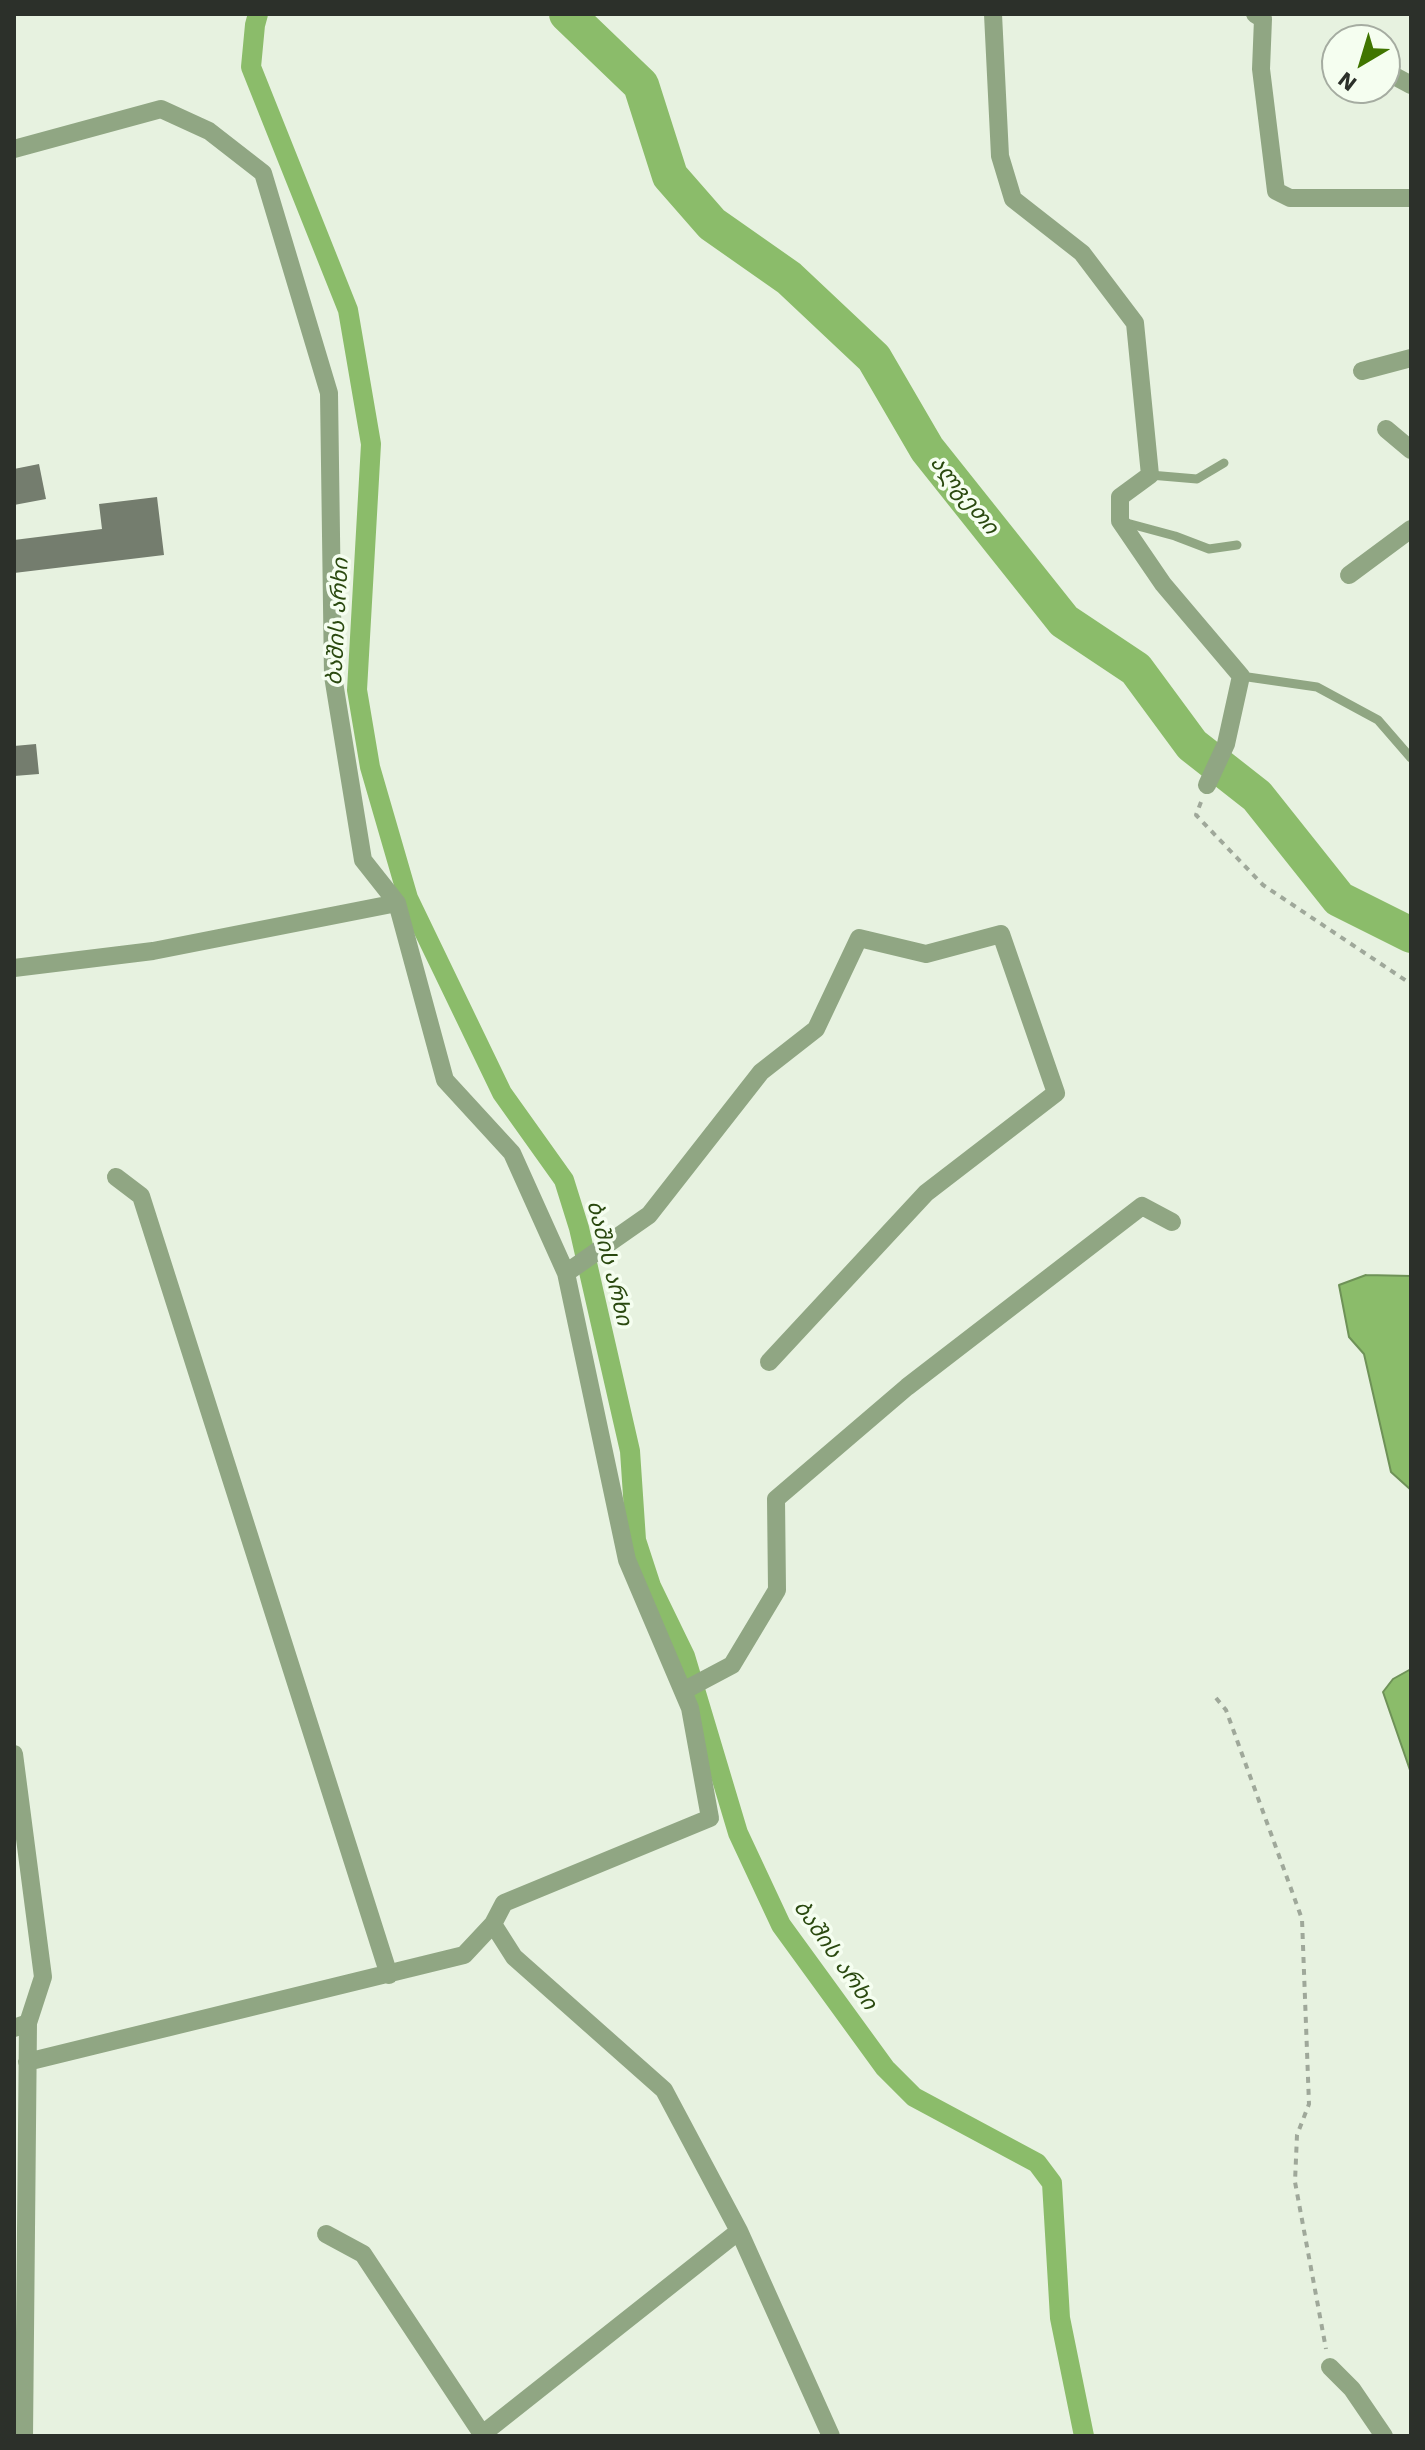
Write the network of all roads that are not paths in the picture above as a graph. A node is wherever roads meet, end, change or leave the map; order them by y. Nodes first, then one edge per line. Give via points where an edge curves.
1 (993, 14) edge
2 (1255, 14) edge
3 (14, 149) edge
4 (1411, 198) edge
5 (1411, 358) edge
6 (1362, 371) dead end
7 (1386, 429) dead end
8 (1411, 450) edge
9 (1224, 463) dead end
10 (1150, 475) junction
11 (1120, 521) junction
12 (1411, 529) edge
13 (1237, 545) dead end
14 (1349, 575) dead end
15 (1241, 676) junction
16 (1411, 758) edge
17 (1207, 785) road end
18 (397, 903) junction
19 (14, 968) edge
20 (116, 1177) dead end
21 (1172, 1222) dead end
22 (566, 1273) junction
23 (769, 1362) dead end
24 (683, 1691) junction
25 (14, 1754) edge
26 (493, 1924) junction
27 (389, 1975) junction
28 (21, 2026) edge
29 (27, 2062) junction
30 (739, 2231) junction
31 (326, 2234) dead end
32 (1330, 2367) road end
33 (481, 2435) edge
34 (24, 2436) edge
35 (831, 2436) edge
36 (1384, 2436) edge

1 - 10 street via 1000,156 1013,199 1082,253 1135,323
2 - 4 street via 1263,19 1261,69 1276,191 1290,198
3 - 18 street via 161,109 209,131 263,173 329,393 333,676 363,860
5 - 6 street
7 - 8 street
9 - 10 lane via 1197,479
10 - 11 street via 1120,497
11 - 13 lane via 1209,549
11 - 15 street via 1163,584
12 - 14 street
15 - 16 lane via 1317,687 1378,720
15 - 17 street via 1226,744
18 - 19 street via 153,951
18 - 22 street via 445,1080 512,1153
20 - 27 street via 141,1196
21 - 24 street via 1142,1206 907,1387 776,1499 777,1590 732,1665
22 - 23 street via 649,1215 761,1072 816,1029 859,938 926,954 1001,934 1056,1093 926,1193
22 - 24 street via 627,1560
24 - 26 street via 710,1818 504,1903
25 - 28 street via 43,1977
26 - 27 street via 464,1955
26 - 30 street via 514,1957 664,2090
27 - 29 street
28 - 29 street
29 - 34 street
30 - 33 street
30 - 35 street
31 - 33 street via 363,2254
32 - 36 street

